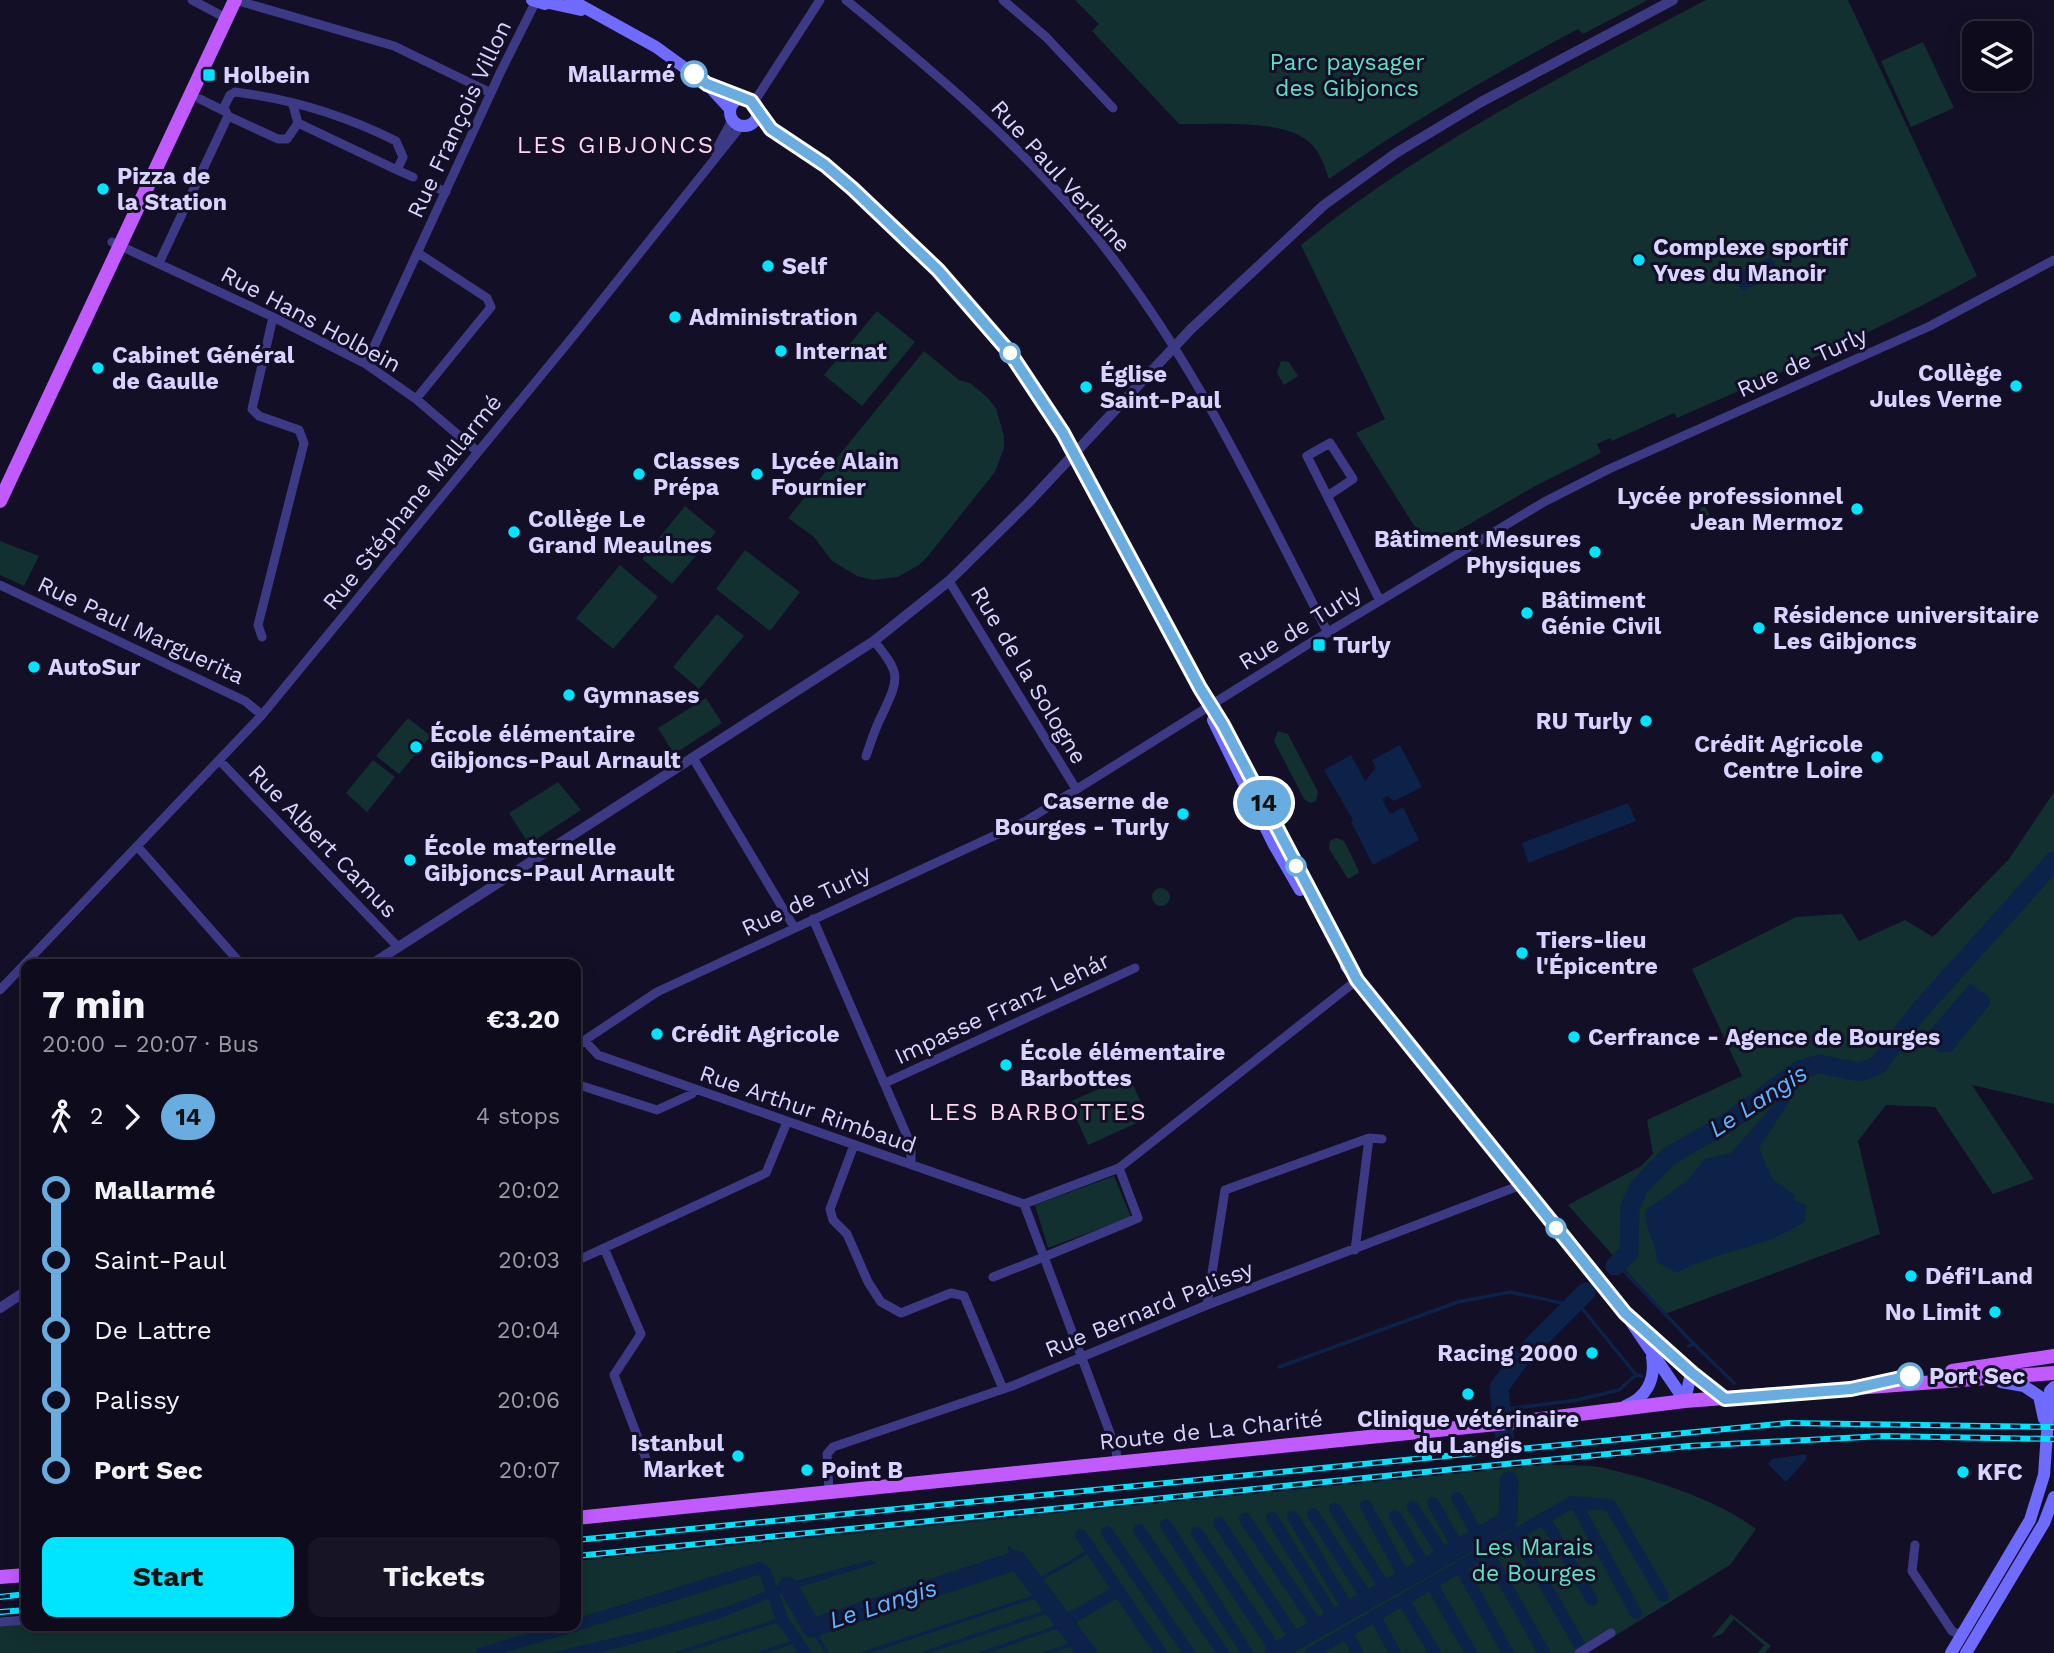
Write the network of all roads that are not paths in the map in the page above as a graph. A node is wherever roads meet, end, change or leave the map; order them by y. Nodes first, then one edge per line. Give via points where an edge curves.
1 (191, 0) edge
2 (235, 0) edge
3 (571, 0) edge
4 (820, 0) edge
5 (846, 0) edge
6 (1003, 0) edge
7 (1673, 0) edge
8 (534, 1) edge
9 (551, 2) edge
10 (223, 10) edge
11 (585, 10) junction
12 (491, 93) junction
13 (200, 99) dead end
14 (293, 105) junction
15 (1113, 108) dead end
16 (746, 109) junction
17 (226, 114) junction
18 (298, 123) junction
19 (397, 170) junction
20 (413, 177) dead end
21 (428, 184) dead end
22 (446, 192) junction
23 (116, 243) junction
24 (418, 253) junction
25 (2054, 260) edge
26 (159, 263) junction
27 (273, 317) junction
28 (1174, 345) junction
29 (366, 364) junction
30 (416, 399) junction
31 (478, 452) junction
32 (1074, 453) junction
33 (0, 480) edge
34 (1329, 495) junction
35 (0, 501) edge
36 (949, 581) junction
37 (0, 585) edge
38 (1380, 601) junction
39 (1328, 632) junction
40 (262, 636) dead end
41 (874, 641) junction
42 (1209, 706) junction
43 (262, 715) junction
44 (866, 756) dead end
45 (693, 758) junction
46 (220, 761) junction
47 (1076, 789) junction
48 (137, 846) junction
49 (813, 919) junction
50 (794, 927) junction
51 (398, 947) junction
52 (29, 959) edge
53 (237, 959) edge
54 (380, 959) edge
55 (21, 968) edge
56 (1135, 968) dead end
57 (1354, 975) junction
58 (0, 990) edge
59 (581, 1042) edge
60 (581, 1044) edge
61 (885, 1083) junction
62 (581, 1086) edge
63 (693, 1090) junction
64 (787, 1122) junction
65 (1369, 1138) junction
66 (1382, 1139) dead end
67 (854, 1145) junction
68 (911, 1164) junction
69 (1119, 1168) junction
70 (1521, 1185) junction
71 (1024, 1204) junction
72 (604, 1248) junction
73 (1355, 1250) junction
74 (1044, 1257) junction
75 (581, 1259) edge
76 (993, 1277) dead end
77 (21, 1295) edge
78 (1207, 1305) junction
79 (0, 1308) edge
80 (1625, 1313) junction
81 (1652, 1353) junction
82 (1082, 1355) junction
83 (2054, 1356) edge
84 (2021, 1360) junction
85 (1692, 1373) junction
86 (2052, 1379) edge
87 (1003, 1389) junction
88 (1851, 1389) junction
89 (1725, 1399) junction
90 (1685, 1401) junction
91 (1617, 1409) junction
92 (646, 1459) dead end
93 (1117, 1462) junction
94 (2044, 1475) junction
95 (828, 1491) junction
96 (2054, 1497) edge
97 (581, 1517) edge
98 (1915, 1545) dead end
99 (21, 1575) edge
100 (0, 1577) edge
101 (21, 1620) edge
102 (0, 1622) edge
103 (1611, 1633) dead end
104 (1960, 1635) junction
105 (1578, 1653) edge
106 (1951, 1653) edge
107 (1966, 1653) edge

1 - 10 street
2 - 10 main road
2 - 12 street via 394,46
3 - 11 main road
4 - 16 street, Rue Stéphane Mallarmé
5 - 28 street, Rue Paul Verlaine via 1010,141 1089,228
6 - 15 street via 1033,24
7 - 28 street via 1481,102 1396,153 1324,205
8 - 9 main road
8 - 12 street, Rue François Villon
9 - 11 main road
10 - 23 main road
11 - 16 main road via 632,32
12 - 22 street, Rue François Villon
13 - 17 street
14 - 17 street via 235,92 229,95
14 - 18 street
14 - 19 street via 352,120 396,141 403,152
16 - 31 street, Rue Stéphane Mallarmé via 705,172
16 - 32 main road via 825,165 938,270 1010,353
17 - 18 street via 283,140
17 - 26 street
18 - 19 street
19 - 20 street
21 - 22 street
22 - 24 street, Rue François Villon
23 - 26 street, Rue Hans Holbein
23 - 33 main road
23 - 35 main road
24 - 29 street, Rue François Villon
24 - 30 street, Rue François Villon via 487,298 491,306
25 - 38 street, Rue de Turly via 1930,326 1609,469 1544,502
26 - 27 street, Rue Hans Holbein
27 - 29 street, Rue Hans Holbein
27 - 40 street via 253,409 259,416 299,430 304,443 258,625
28 - 32 street
28 - 39 street, Rue Paul Verlaine
29 - 30 street, Rue Hans Holbein
30 - 31 street, Rue Hans Holbein
31 - 43 street, Rue Stéphane Mallarmé
32 - 36 street
32 - 42 main road
34 - 34 street via 1307,456 1330,443 1353,479
34 - 38 street
36 - 41 street
36 - 47 street, Rue de la Sologne
37 - 43 street, Rue Paul Marguerita via 245,701
38 - 39 street, Rue de Turly
39 - 42 street, Rue de Turly
41 - 44 street via 896,679
41 - 45 street
42 - 47 street, Rue de Turly
42 - 57 main road
43 - 46 street, Rue Stéphane Mallarmé
45 - 50 street
45 - 51 street
46 - 48 street, Rue Stéphane Mallarmé
46 - 51 street, Rue Albert Camus
47 - 49 street, Rue de Turly via 1026,821
48 - 52 street, Rue Stéphane Mallarmé
48 - 53 street
49 - 50 street, Rue de Turly
49 - 61 street
50 - 59 street, Rue de Turly via 657,992
51 - 54 street
55 - 58 street, Rue Stéphane Mallarmé
56 - 61 street, Impasse Franz Lehár
57 - 69 street
57 - 70 main road
60 - 63 street, Rue Arthur Rimbaud via 598,1055
61 - 68 street via 911,1144
62 - 63 street via 657,1110
63 - 64 street, Rue Arthur Rimbaud
64 - 67 street, Rue Arthur Rimbaud
64 - 72 street via 766,1173
65 - 66 street
65 - 73 street
65 - 78 street via 1225,1190
67 - 68 street, Rue Arthur Rimbaud
67 - 87 street via 830,1209 833,1220 847,1234 868,1282 881,1302 901,1313 951,1293 964,1296
68 - 71 street, Rue Arthur Rimbaud
69 - 71 street
69 - 74 street via 1138,1218
70 - 73 street, Rue Bernard Palissy
70 - 80 main road
71 - 74 street
72 - 75 street
72 - 92 street via 641,1334 614,1375
73 - 78 street, Rue Bernard Palissy
74 - 76 street
74 - 82 street
77 - 79 street
78 - 82 street, Rue Bernard Palissy
80 - 81 main road
80 - 85 main road
81 - 90 main road
81 - 91 main road via 1649,1387 1639,1399
82 - 87 street, Rue Bernard Palissy
82 - 93 street
83 - 84 main road, Route de La Charité
84 - 86 main road
84 - 88 main road, Route de La Charité
85 - 89 main road
85 - 90 main road
86 - 88 main road, Route de La Charité
86 - 94 main road
87 - 95 street, Rue Bernard Palissy via 833,1447 827,1454
88 - 89 main road, Route de La Charité
88 - 94 main road via 2010,1381 2024,1386 2039,1396 2045,1413
89 - 90 main road, Route de La Charité
90 - 91 main road, Route de La Charité
91 - 93 main road, Route de La Charité
93 - 95 main road, Route de La Charité
94 - 104 main road via 2030,1520
95 - 97 main road, Route de La Charité
96 - 107 main road via 2045,1524
98 - 104 street via 1912,1571 1952,1631
99 - 100 main road
101 - 102 street
103 - 105 street
104 - 106 main road

